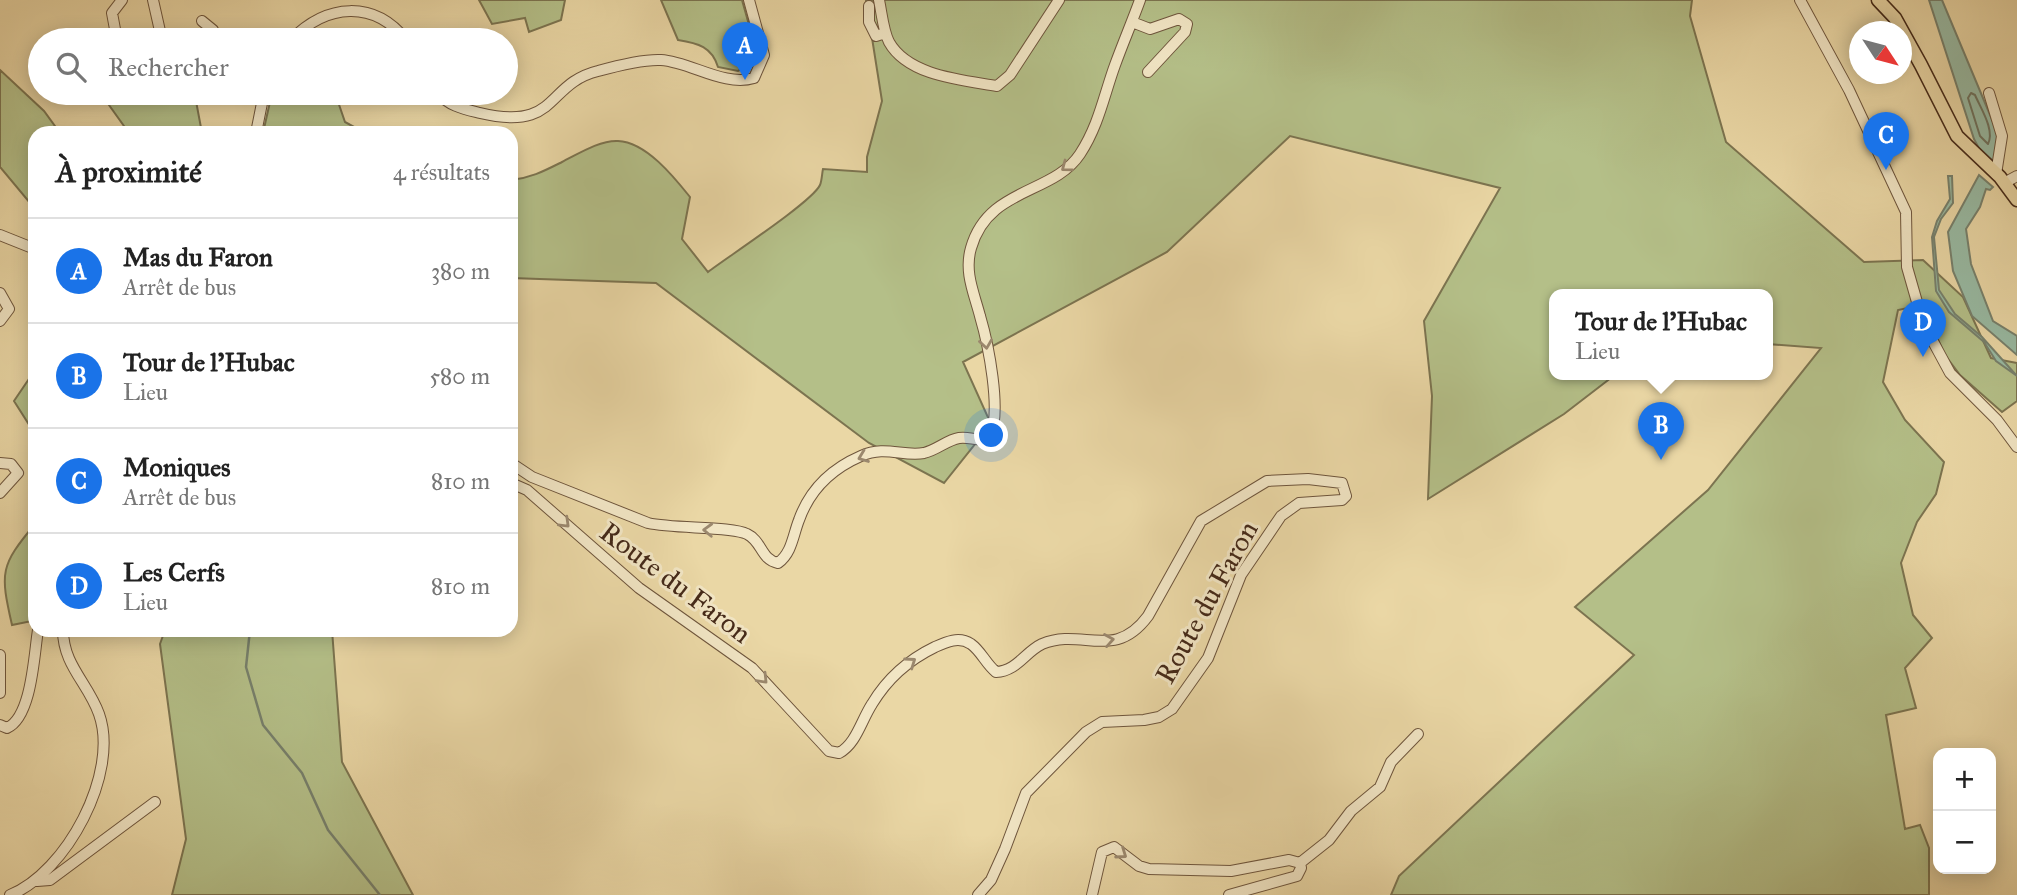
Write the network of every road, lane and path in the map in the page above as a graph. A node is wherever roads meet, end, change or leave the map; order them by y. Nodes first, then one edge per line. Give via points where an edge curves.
1 (122, 0) edge
2 (153, 0) edge
3 (749, 0) edge
4 (879, 0) edge
5 (1059, 0) edge
6 (1140, 0) edge
7 (1800, 0) edge
8 (1878, 0) edge
9 (868, 3) edge
10 (202, 21) dead end
11 (1132, 22) junction
12 (115, 28) edge
13 (158, 28) edge
14 (211, 28) edge
15 (307, 28) edge
16 (396, 28) edge
17 (884, 28) junction
18 (1148, 72) dead end
19 (1989, 93) dead end
20 (262, 105) edge
21 (455, 105) edge
22 (257, 126) edge
23 (1995, 173) junction
24 (2017, 176) edge
25 (2017, 200) edge
26 (0, 235) edge
27 (28, 246) edge
28 (0, 293) edge
29 (0, 321) edge
30 (2017, 447) edge
31 (0, 463) edge
32 (518, 468) edge
33 (518, 486) edge
34 (0, 493) edge
35 (37, 637) edge
36 (64, 637) edge
37 (0, 655) edge
38 (0, 693) edge
39 (0, 725) edge
40 (1418, 734) dead end
41 (155, 803) dead end
42 (1300, 863) junction
43 (36, 882) junction
44 (10, 895) edge
45 (978, 895) edge
46 (1092, 895) edge
47 (1229, 895) edge

1 - 12 street via 112,12
2 - 13 street
3 - 21 street via 764,55 754,78 738,81 659,60 595,71 578,79 538,113 508,118
4 - 17 street
5 - 17 street via 1010,75 997,86 907,63
6 - 11 street, Route du Faron
7 - 30 street via 1849,90 1906,212 1907,267 1923,323 1950,373
8 - 23 main road via 1895,18 1956,136
9 - 17 street via 872,31 876,36
10 - 14 street
11 - 18 street via 1150,29 1180,19 1187,24
11 -> 32 street, Route du Faron via 1103,111 1080,154 1070,165 1000,206 975,235 968,267 993,395 993,431 985,440 962,437 924,453 888,449 863,455 842,467 817,485 785,558 778,563 767,559 747,533 648,523
15 - 16 street via 323,16 356,8 376,12
19 - 23 street via 2002,136
20 - 22 street
23 - 24 street
23 - 25 main road
26 - 27 street
28 - 29 street via 9,309
31 - 34 street via 11,464 18,473
33 -> 45 street, Route du Faron via 639,588 752,668 829,751 839,753 849,747 892,675 928,650 950,640 970,643 996,672 1005,672 1041,645 1065,640 1116,641 1138,629 1148,616 1201,521 1268,481 1342,483 1346,496 1342,500 1299,503 1281,516 1241,575 1208,658 1172,709 1144,720 1102,722 1034,783 991,880
35 - 39 street via 22,711 12,726
36 - 43 street via 70,665 99,713 103,754 83,818 68,846
37 - 38 street
40 - 42 street via 1391,762 1380,787
41 - 43 street via 50,880
46 -> 42 street via 1102,852 1114,847 1149,869 1231,871 1289,860
42 - 47 street via 1297,876
43 - 44 street

